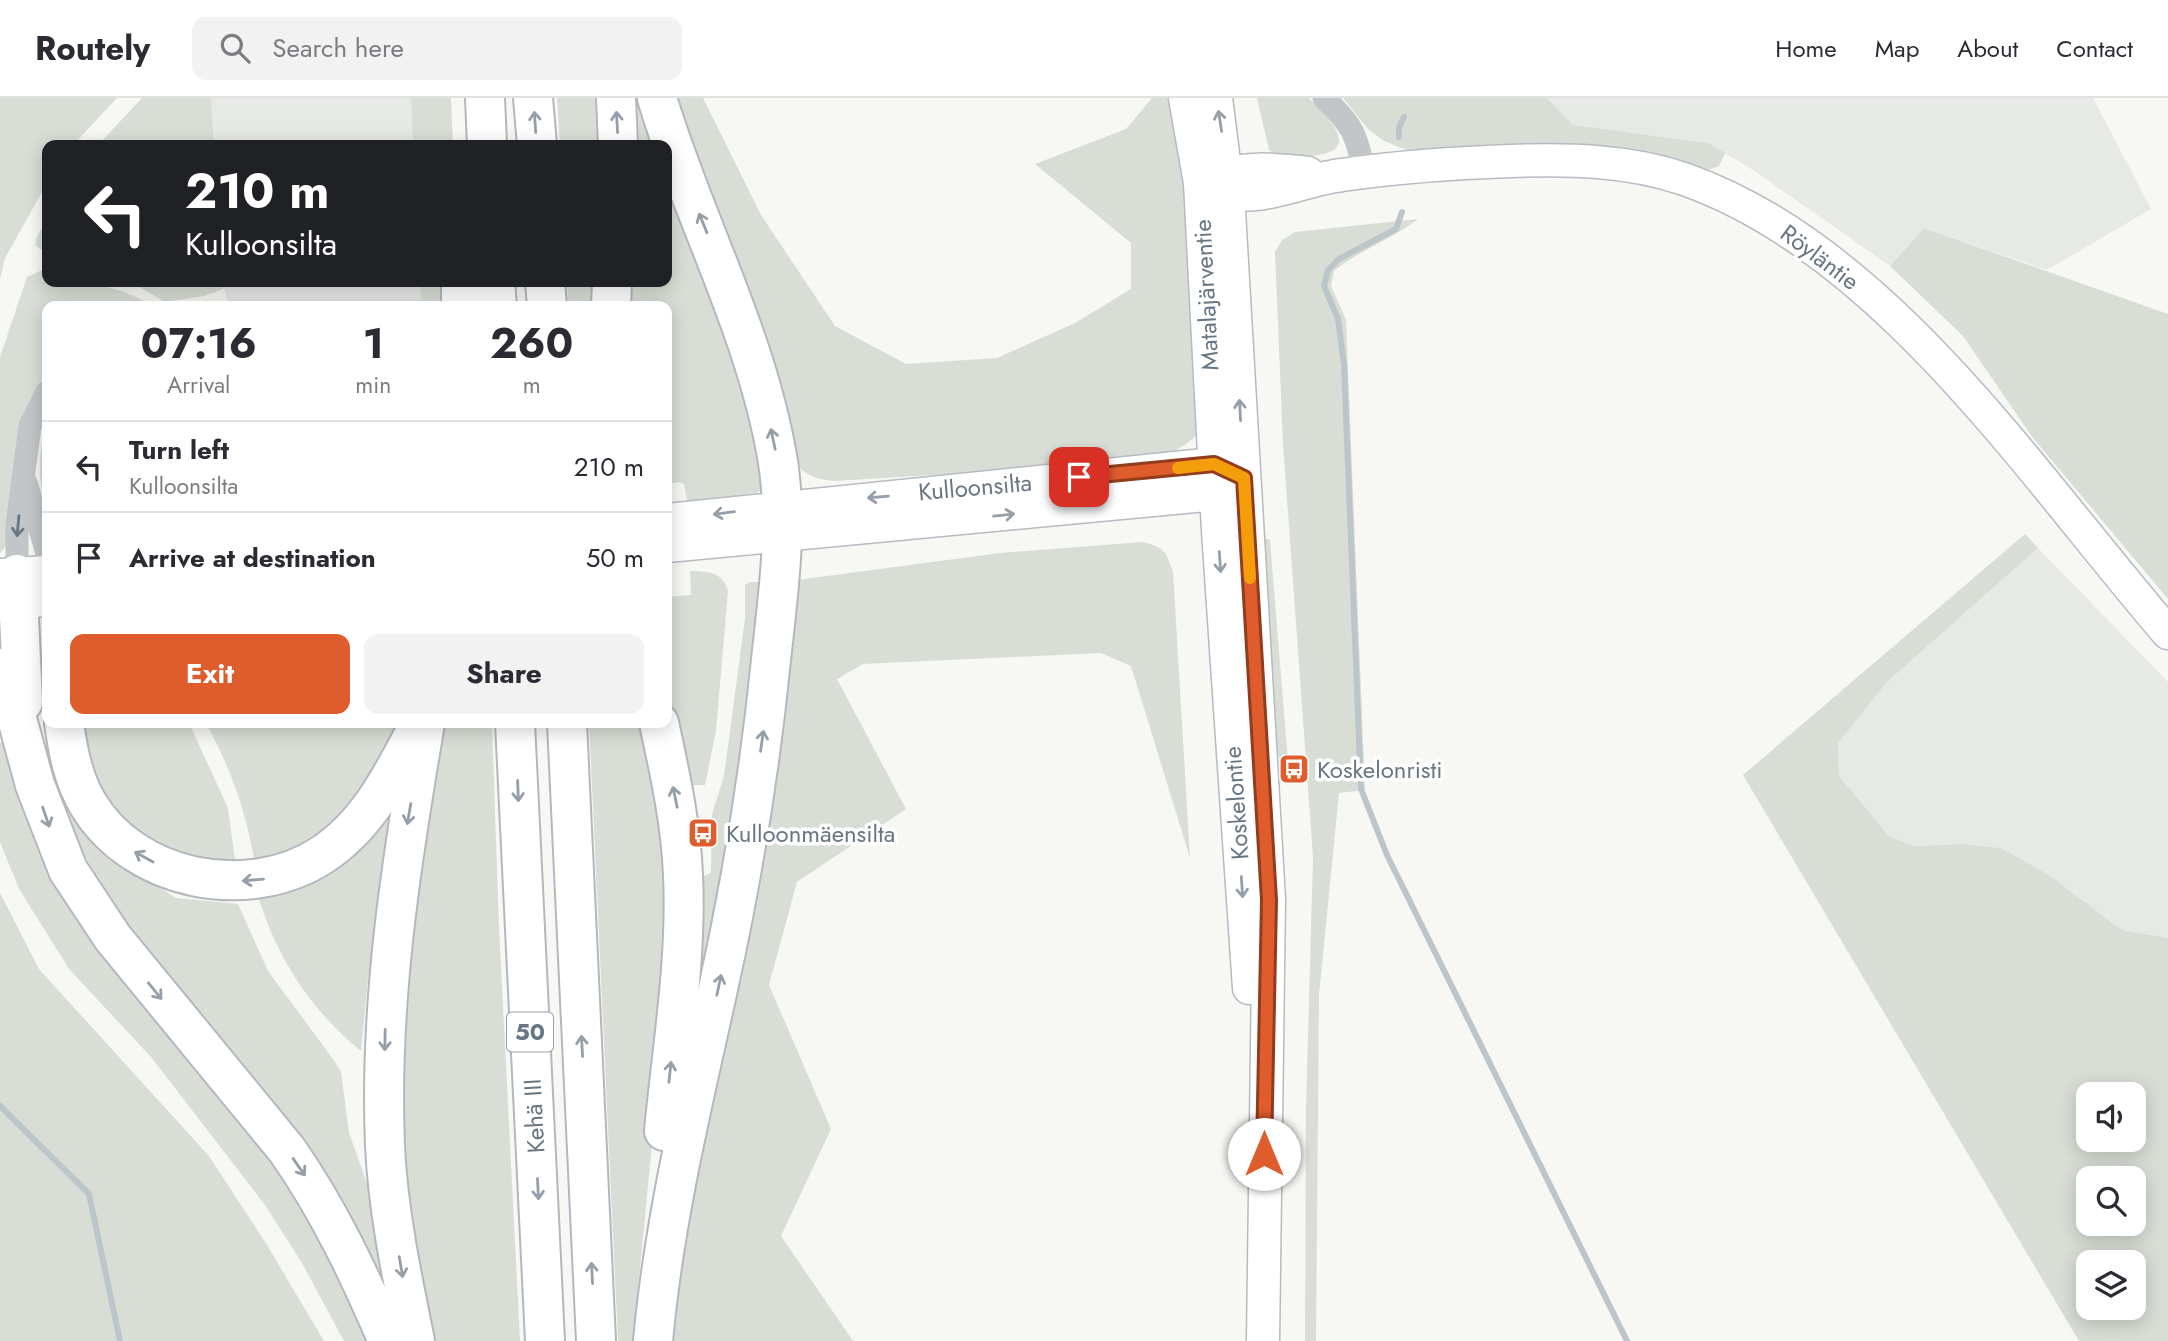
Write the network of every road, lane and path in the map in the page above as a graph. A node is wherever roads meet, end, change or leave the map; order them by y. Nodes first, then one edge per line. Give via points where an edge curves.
1 (463, 98) edge
2 (485, 98) edge
3 (533, 98) edge
4 (616, 98) edge
5 (657, 98) edge
6 (1185, 98) edge
7 (1216, 98) edge
8 (1324, 98) edge
9 (463, 140) edge
10 (488, 140) edge
11 (537, 140) edge
12 (618, 140) edge
13 (1364, 172) junction
14 (1218, 183) junction
15 (42, 402) edge
16 (25, 478) junction
17 (1244, 478) junction
18 (1215, 479) junction
19 (781, 522) junction
20 (672, 533) edge
21 (25, 583) edge
22 (2168, 633) edge
23 (0, 668) edge
24 (65, 728) edge
25 (415, 728) edge
26 (424, 728) edge
27 (515, 728) edge
28 (567, 728) edge
29 (660, 728) edge
30 (26, 752) junction
31 (1264, 1111) junction
32 (660, 1262) junction
33 (388, 1341) edge
34 (415, 1341) edge
35 (545, 1341) edge
36 (596, 1341) edge
37 (653, 1341) edge
38 (1263, 1341) edge

1 - 9 highway
2 - 10 highway
11 -> 3 highway
12 -> 4 highway
19 -> 5 highway via 778,465 760,379
6 - 14 main road, Matalajärventie
14 -> 7 main road, Matalajärventie
8 - 13 street via 1357,136
13 - 14 main road, Röyläntie via 1278,190
13 - 22 main road, Röyläntie via 1511,161 1598,162 1683,179 1746,205 1805,241 1885,309 1983,411
17 -> 14 main road, Matalajärventie
14 - 18 main road, Matalajärventie
15 - 16 street via 30,426
16 - 21 street
16 -> 21 street via 17,526
17 - 18 main road, Kulloonsilta
17 - 31 main road, Koskelontie via 1269,900
18 - 19 main road, Kulloonsilta
18 -> 31 main road, Koskelontie via 1252,1020
19 - 20 main road, Kulloonsilta
32 -> 19 highway via 752,809 767,706
21 - 30 highway
23 - 30 highway
25 -> 24 highway via 374,804 346,837 321,856 267,878 208,879 154,863 112,835 78,783
26 -> 34 highway via 398,883 387,987 384,1081 392,1215
27 -> 35 highway, Kehä III / 50
36 -> 28 highway, Kehä III / 50
32 -> 29 highway via 659,1178 683,938 678,810
30 -> 33 highway via 53,837 87,901 313,1187 351,1254
31 - 38 main road, Koskelontie
32 - 37 highway

